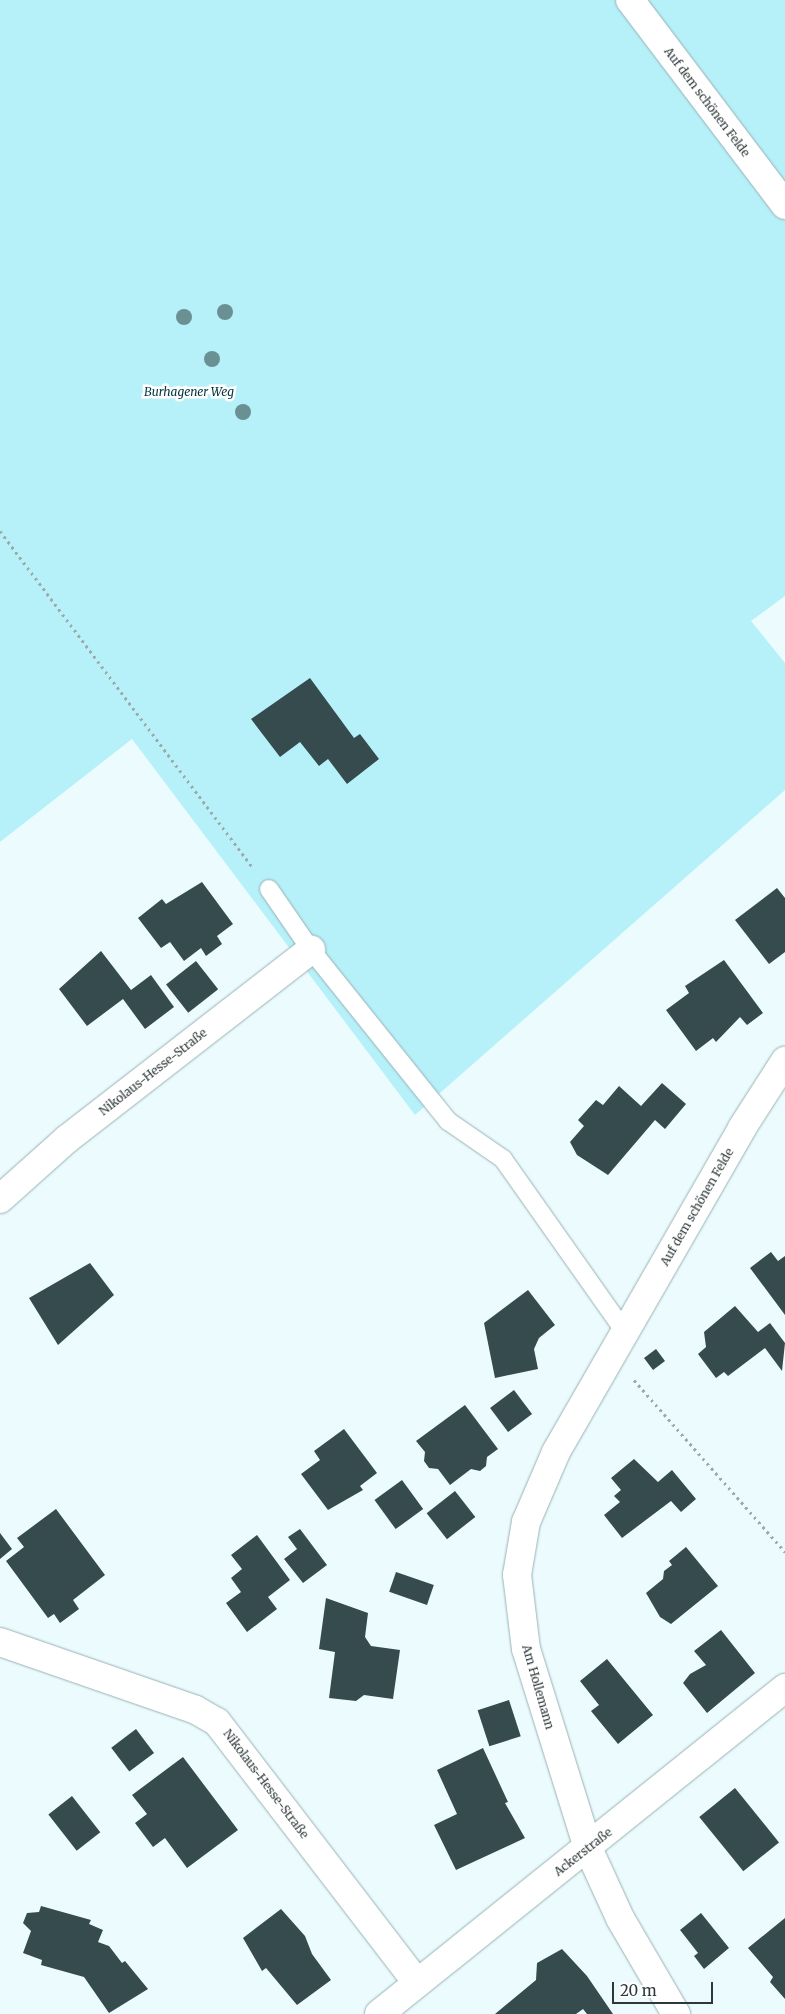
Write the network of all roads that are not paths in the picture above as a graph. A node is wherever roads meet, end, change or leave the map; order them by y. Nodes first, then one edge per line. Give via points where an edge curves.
1 (630, 0) edge
2 (785, 205) edge
3 (269, 888) road end
4 (311, 950) junction
5 (785, 1061) edge
6 (0, 1199) edge
7 (619, 1343) junction
8 (0, 1642) edge
9 (785, 1688) edge
10 (588, 1848) junction
11 (417, 1983) junction
12 (379, 2014) edge
13 (676, 2014) edge

1 - 2 street, Auf dem schönen Felde
3 - 4 lane
4 - 6 street, Nikolaus-Hesse-Straße via 67,1139
4 - 7 lane via 455,1128 503,1159
5 - 7 street, Auf dem schönen Felde via 742,1128
7 - 10 street, Am Hollemann via 537,1492 526,1522 517,1575 526,1650
8 - 11 street, Nikolaus-Hesse-Straße via 196,1710 217,1722
9 - 10 street, Ackerstraße
10 - 11 street, Ackerstraße
10 - 13 street, Am Hollemann via 620,1918
11 - 12 street, Ackerstraße

